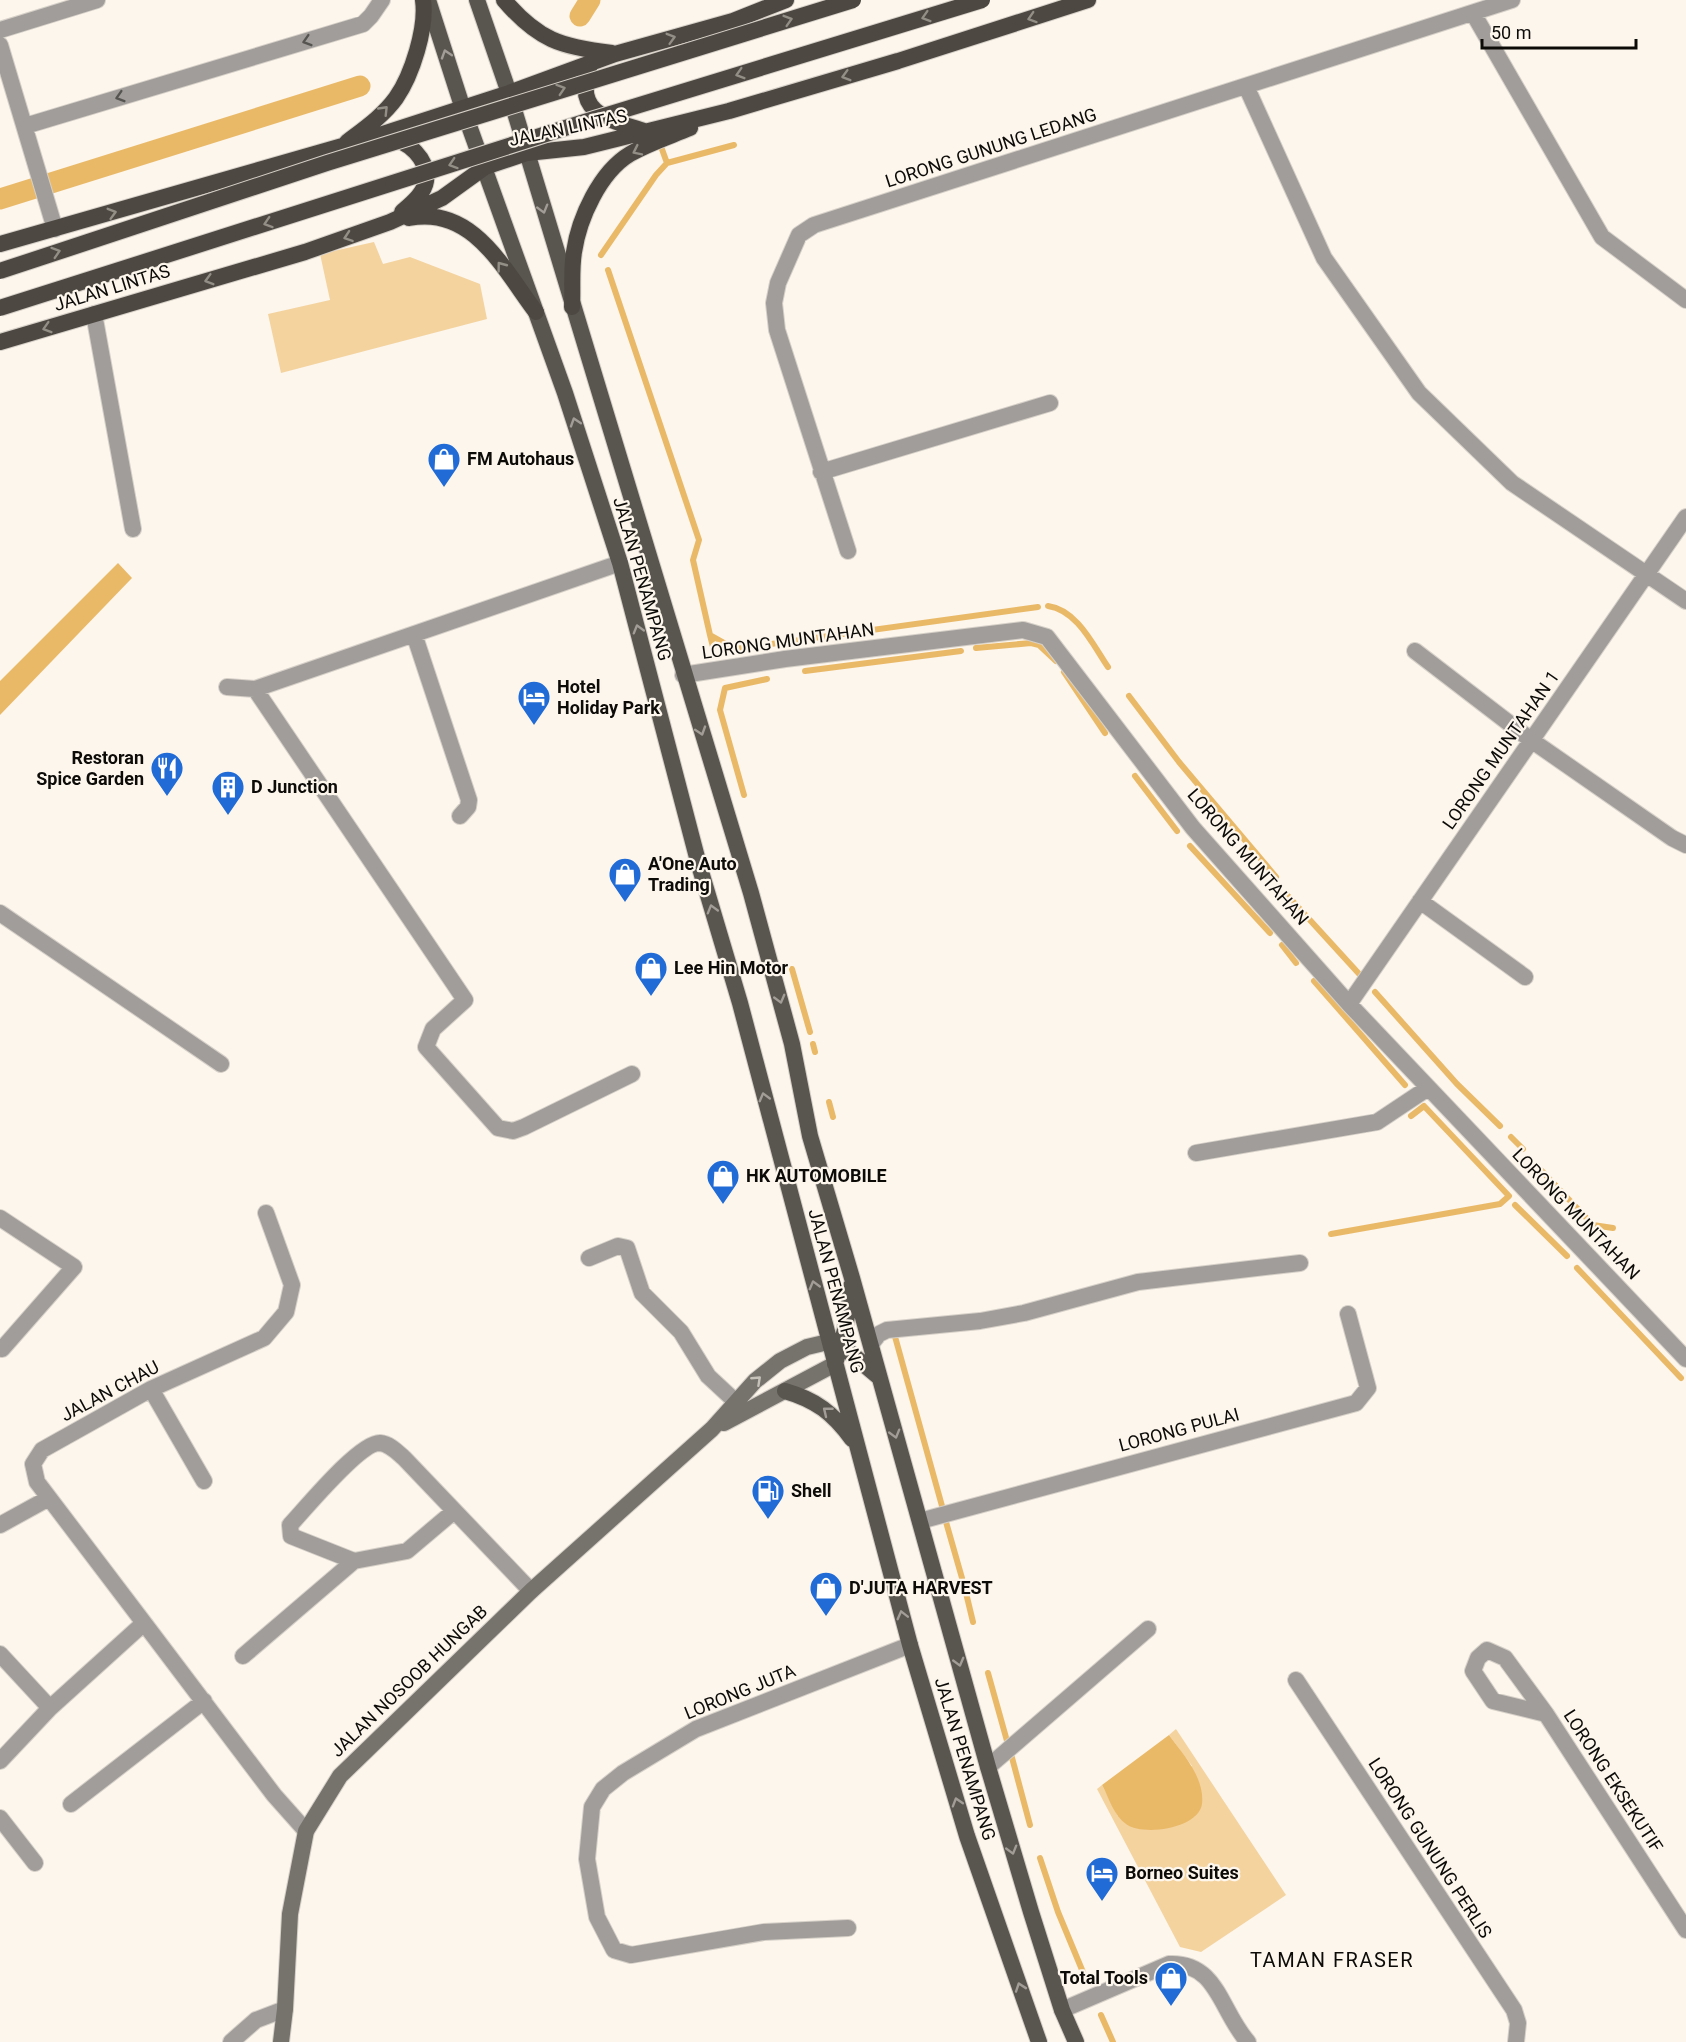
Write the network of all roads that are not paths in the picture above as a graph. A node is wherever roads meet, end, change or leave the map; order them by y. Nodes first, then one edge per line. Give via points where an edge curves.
1 (382, 0) edge
2 (423, 0) edge
3 (428, 0) edge
4 (477, 0) edge
5 (504, 0) edge
6 (786, 0) edge
7 (853, 0) edge
8 (982, 0) edge
9 (1088, 0) edge
10 (1512, 0) edge
11 (86, 1) edge
12 (1473, 13) junction
13 (0, 30) edge
14 (0, 45) edge
15 (615, 54) junction
16 (1246, 86) junction
17 (509, 93) junction
18 (463, 109) junction
19 (729, 111) junction
20 (25, 126) junction
21 (644, 131) junction
22 (367, 140) junction
23 (339, 148) junction
24 (527, 153) junction
25 (485, 167) junction
26 (390, 222) junction
27 (56, 229) junction
28 (0, 244) edge
29 (0, 271) edge
30 (1686, 300) edge
31 (572, 307) junction
32 (0, 308) edge
33 (536, 312) junction
34 (94, 314) junction
35 (0, 342) edge
36 (1050, 403) dead end
37 (821, 472) junction
38 (1686, 517) edge
39 (133, 529) dead end
40 (848, 551) dead end
41 (620, 564) junction
42 (1646, 574) junction
43 (1686, 602) edge
44 (414, 634) junction
45 (1415, 651) dead end
46 (683, 675) junction
47 (227, 687) dead end
48 (255, 688) junction
49 (1531, 740) junction
50 (460, 816) dead end
51 (1686, 845) edge
52 (1420, 901) junction
53 (0, 913) edge
54 (1525, 977) dead end
55 (1349, 1004) junction
56 (221, 1064) dead end
57 (632, 1074) dead end
58 (1428, 1088) junction
59 (1196, 1153) dead end
60 (266, 1213) dead end
61 (0, 1218) edge
62 (588, 1258) dead end
63 (1300, 1263) dead end
64 (852, 1278) junction
65 (1348, 1314) dead end
66 (871, 1344) junction
67 (835, 1345) junction
68 (0, 1347) edge
69 (1686, 1359) edge
70 (835, 1364) junction
71 (879, 1377) junction
72 (151, 1389) junction
73 (785, 1391) junction
74 (736, 1402) junction
75 (712, 1428) junction
76 (858, 1447) junction
77 (204, 1481) dead end
78 (49, 1498) junction
79 (453, 1512) junction
80 (920, 1521) junction
81 (0, 1525) edge
82 (354, 1562) junction
83 (531, 1591) junction
84 (144, 1623) junction
85 (1148, 1629) dead end
86 (910, 1645) junction
87 (0, 1654) edge
88 (243, 1656) dead end
89 (1296, 1680) dead end
90 (204, 1701) junction
91 (50, 1708) junction
92 (1546, 1714) dead end
93 (0, 1761) edge
94 (988, 1767) junction
95 (71, 1804) dead end
96 (0, 1818) edge
97 (306, 1831) junction
98 (35, 1863) dead end
99 (848, 1928) dead end
100 (1686, 1930) edge
101 (285, 2009) junction
102 (1062, 2010) junction
103 (231, 2042) edge
104 (281, 2042) edge
105 (1039, 2042) edge
106 (1076, 2042) edge
107 (1248, 2042) edge
108 (1516, 2042) edge

1 -> 20 street via 363,24
23 -> 2 highway via 397,97 423,24
18 -> 3 main road, JALAN PENAMPANG
4 - 17 main road, JALAN PENAMPANG
5 - 15 highway via 530,26 554,42
15 -> 6 highway via 732,21
29 -> 7 highway, JALAN LINTAS, bridge via 382,145
8 -> 32 highway, JALAN LINTAS, bridge
9 -> 19 highway, JALAN LINTAS
10 - 12 street, LORONG GUNUNG LEDANG
11 - 13 street
12 - 16 street, LORONG GUNUNG LEDANG
12 - 30 street via 1602,237
14 - 20 street
15 - 17 highway
15 - 21 highway via 590,70 584,86 586,100 597,113
16 - 37 street, LORONG GUNUNG LEDANG via 814,225 799,235 778,283 774,303 777,330
16 - 42 street via 1324,258 1419,393 1512,483
17 - 18 highway
17 - 24 main road, JALAN PENAMPANG
18 - 22 highway
18 - 25 main road, JALAN PENAMPANG
19 - 21 highway, JALAN LINTAS
19 -> 31 highway via 630,154 612,169 589,206 574,251
20 - 27 street
21 - 24 highway, JALAN LINTAS via 584,147
22 - 23 highway
22 - 26 highway via 393,139 416,151 424,166 426,182 418,198
27 -> 23 highway
24 - 25 highway, JALAN LINTAS
24 -> 31 main road, JALAN PENAMPANG
25 - 26 highway, JALAN LINTAS via 442,198
25 - 33 main road, JALAN PENAMPANG
33 -> 26 highway via 480,237 453,220 422,216
26 -> 34 highway, JALAN LINTAS via 305,252
27 - 28 highway
31 - 46 main road, JALAN PENAMPANG
41 -> 33 main road, JALAN PENAMPANG
34 -> 35 highway, JALAN LINTAS
34 - 39 street
36 - 37 street
37 - 40 street, LORONG GUNUNG LEDANG
38 - 42 street, LORONG MUNTAHAN 1
41 - 44 street
67 -> 41 main road, JALAN PENAMPANG via 696,854
42 - 43 street
42 - 49 street, LORONG MUNTAHAN 1
44 - 48 street
44 - 50 street via 469,800
45 - 49 street
46 - 55 street, LORONG MUNTAHAN via 785,658 1023,630 1047,637 1193,828
46 -> 64 main road, JALAN PENAMPANG via 751,893 792,1044 810,1136
47 - 48 street
48 - 57 street via 465,1000 433,1029 426,1047 498,1128 513,1131 524,1127
49 - 51 street
49 - 52 street, LORONG MUNTAHAN 1
52 - 54 street
52 - 55 street, LORONG MUNTAHAN 1
53 - 56 street
55 - 58 street, LORONG MUNTAHAN
58 - 59 street via 1377,1122
58 - 69 street, LORONG MUNTAHAN
60 - 72 street, JALAN CHAU via 292,1285 286,1312 264,1338
61 - 68 street via 74,1267
62 - 74 street via 618,1246 627,1248 642,1293 681,1332 708,1376
63 - 66 street via 1138,1282 991,1319 887,1330
64 - 66 main road, JALAN PENAMPANG
64 - 67 main road
65 - 80 street, LORONG PULAI via 1368,1388 1356,1403
66 - 71 main road, JALAN PENAMPANG
67 - 70 main road, JALAN PENAMPANG
67 - 71 main road
74 -> 67 main road, JALAN NOSOOB HUNGAB via 780,1361 807,1347
70 - 73 main road, JALAN NOSOOB HUNGAB
70 - 76 main road, JALAN PENAMPANG
71 -> 80 main road, JALAN PENAMPANG
72 - 77 street
72 - 78 street, JALAN CHAU via 42,1450 33,1464 37,1482
73 - 75 main road, JALAN NOSOOB HUNGAB
76 -> 73 main road via 828,1409
74 - 75 main road, JALAN NOSOOB HUNGAB
75 - 83 main road, JALAN NOSOOB HUNGAB
86 -> 76 main road, JALAN PENAMPANG
78 - 81 street
78 - 84 street, JALAN CHAU
79 - 82 street via 407,1551
79 - 82 street via 389,1446 367,1446 289,1530 291,1536
79 - 83 street
80 -> 94 main road, JALAN PENAMPANG
82 - 88 street
83 - 97 main road, JALAN NOSOOB HUNGAB via 340,1776
84 - 90 street, JALAN CHAU
84 - 91 street
85 - 94 street
86 - 99 street, LORONG JUTA via 696,1729 623,1773 603,1789 592,1807 587,1859 597,1917 614,1950 631,1955 764,1932
105 -> 86 main road, JALAN PENAMPANG via 967,1836
87 - 91 street
89 - 108 street, LORONG GUNUNG PERLIS via 1514,2010 1518,2023
90 - 95 street
90 - 97 street, JALAN CHAU
91 - 93 street
92 - 100 street, LORONG EKSEKUTIF
94 -> 102 main road, JALAN PENAMPANG
96 - 98 street
97 - 101 main road, JALAN NOSOOB HUNGAB via 290,1914
101 - 103 street via 256,2020
101 - 104 main road, JALAN NOSOOB HUNGAB
102 - 106 main road, JALAN PENAMPANG
102 - 107 street via 1169,1964 1184,1963 1202,1971 1210,1980 1236,2029

